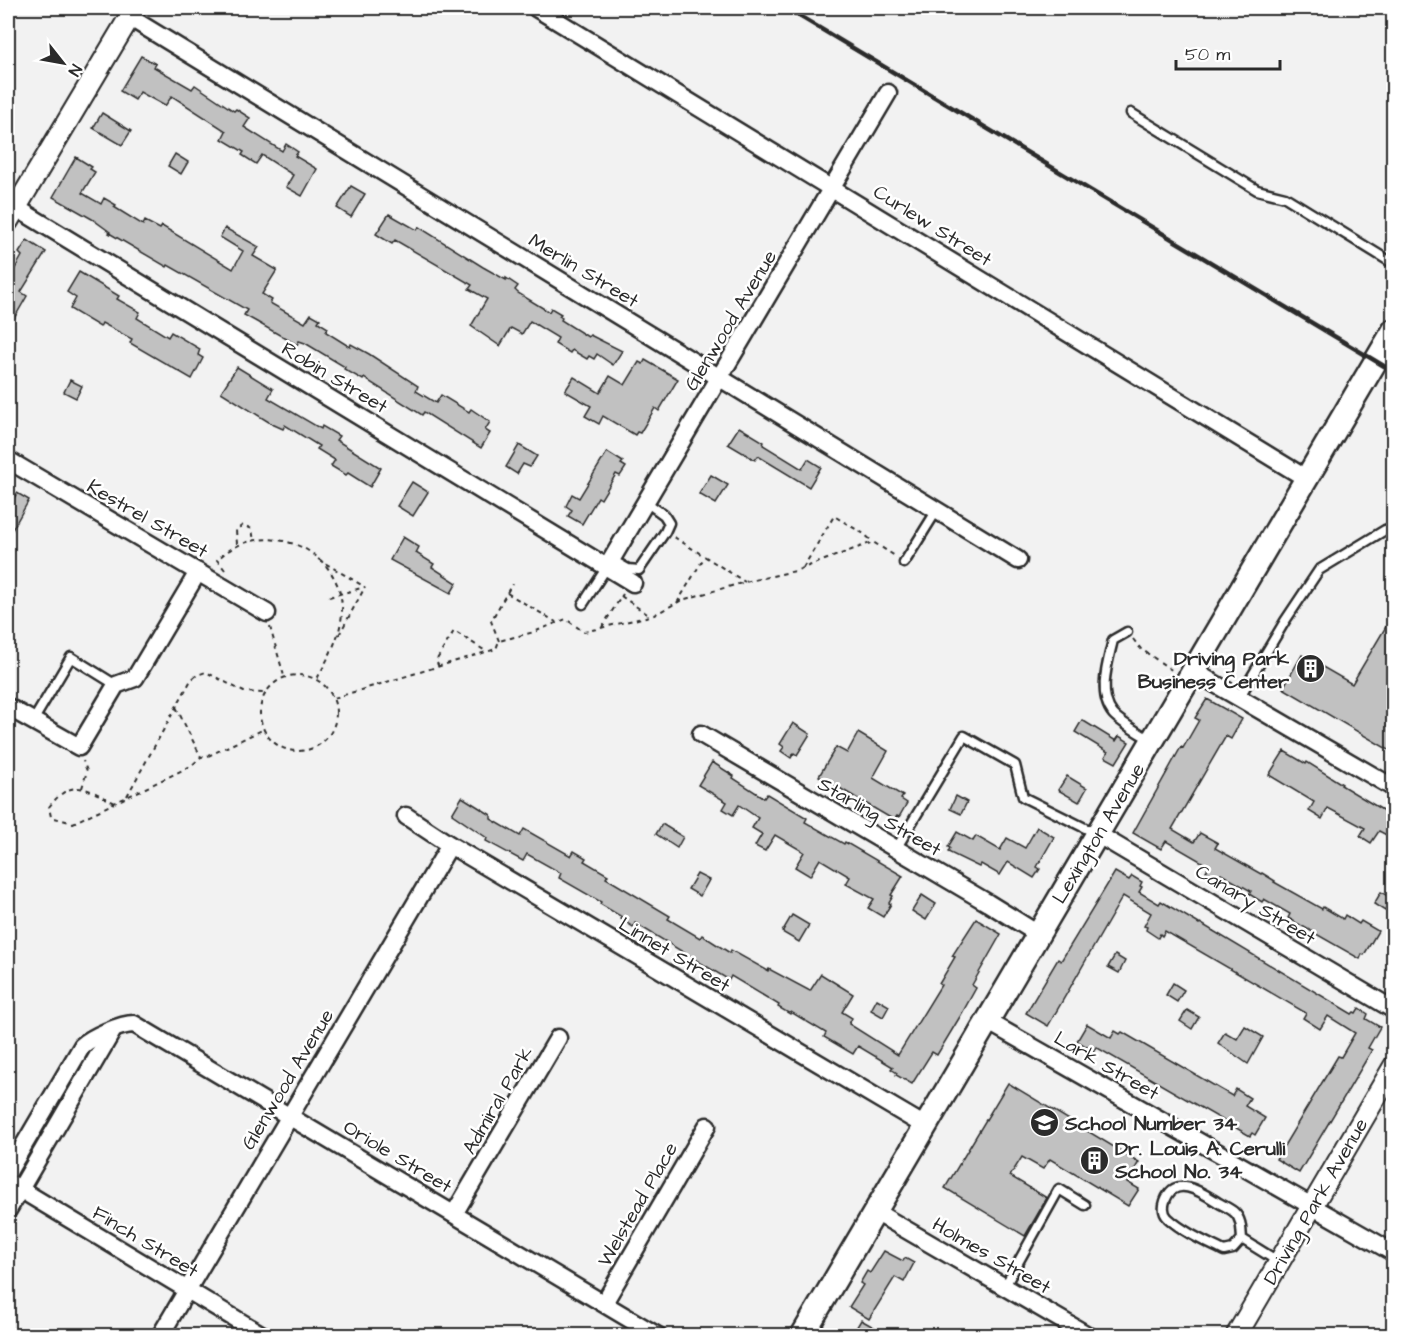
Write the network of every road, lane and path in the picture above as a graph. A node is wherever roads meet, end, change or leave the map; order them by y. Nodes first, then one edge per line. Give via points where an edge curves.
1 (536, 8) edge
2 (132, 12) edge
3 (888, 93) dead end
4 (1131, 113) dead end
5 (832, 187) junction
6 (11, 214) edge
7 (1394, 264) edge
8 (1394, 330) edge
9 (720, 378) junction
10 (8, 460) edge
11 (1307, 479) junction
12 (646, 502) junction
13 (937, 510) junction
14 (1394, 527) edge
15 (665, 532) junction
16 (254, 541) junction
17 (873, 542) junction
18 (237, 544) junction
19 (314, 556) junction
20 (705, 556) junction
21 (217, 560) dead end
22 (1018, 560) dead end
23 (904, 563) joint
24 (609, 564) junction
25 (803, 568) junction
26 (198, 572) junction
27 (745, 582) junction
28 (633, 583) joint
29 (512, 584) dead end
30 (365, 587) junction
31 (507, 593) junction
32 (340, 594) junction
33 (621, 596) junction
34 (329, 597) dead end
35 (677, 603) junction
36 (583, 604) dead end
37 (267, 613) joint
38 (650, 616) junction
39 (557, 623) junction
40 (602, 628) junction
41 (1127, 632) joint
42 (336, 640) junction
43 (499, 641) junction
44 (488, 652) junction
45 (439, 668) junction
46 (1190, 676) junction
47 (284, 677) junction
48 (317, 679) junction
49 (116, 685) junction
50 (265, 693) junction
51 (334, 698) junction
52 (1239, 698) junction
53 (8, 707) edge
54 (176, 707) junction
55 (33, 721) junction
56 (263, 730) junction
57 (701, 734) dead end
58 (1152, 741) junction
59 (79, 747) junction
60 (201, 757) junction
61 (82, 788) junction
62 (1394, 788) edge
63 (126, 797) junction
64 (115, 803) junction
65 (406, 816) dead end
66 (1097, 834) junction
67 (450, 845) junction
68 (896, 849) junction
69 (1038, 934) junction
70 (1394, 1010) edge
71 (987, 1021) junction
72 (114, 1030) junction
73 (558, 1038) dead end
74 (1393, 1067) edge
75 (290, 1116) junction
76 (708, 1126) dead end
77 (925, 1126) junction
78 (8, 1172) edge
79 (14, 1186) edge
80 (1085, 1205) dead end
81 (1312, 1206) junction
82 (8, 1210) edge
83 (874, 1211) junction
84 (454, 1214) junction
85 (1242, 1239) junction
86 (1394, 1253) edge
87 (1279, 1262) junction
88 (1005, 1286) junction
89 (187, 1290) junction
90 (604, 1303) junction
91 (160, 1335) edge
92 (264, 1335) edge
93 (658, 1335) edge
94 (801, 1335) edge
95 (1089, 1335) edge
96 (1236, 1335) edge

1 - 5 street, Curlew Street
2 - 6 street
2 - 9 street, Merlin Street
3 - 5 street, Glenwood Avenue
4 - 7 lane via 1257,190 1285,198
5 - 9 street, Glenwood Avenue
5 - 11 street, Curlew Street
6 - 24 street, Robin Street
8 - 11 main road, Lexington Avenue
9 - 12 street, Glenwood Avenue
9 - 13 street, Merlin Street
10 - 26 street, Kestrel Street
11 - 46 main road, Lexington Avenue
12 - 15 lane via 664,515 669,523
12 - 24 street, Glenwood Avenue
13 - 22 street, Merlin Street
13 - 23 lane
14 - 52 lane via 1319,570
15 - 20 path
15 - 24 lane via 639,570
16 - 18 path
16 - 18 path via 252,529 243,525 236,530
16 - 19 path via 284,540
17 - 23 path
17 - 25 path
17 - 25 path via 834,516
18 - 21 path
19 - 30 path
19 - 32 path via 331,574
20 - 27 path
20 - 35 path
24 - 28 street, Robin Street
24 - 36 lane
25 - 27 path
26 - 37 street, Kestrel Street
26 - 49 street via 135,678
27 - 35 path
28 - 33 path
29 - 31 path
30 - 32 path
30 - 42 path
31 - 39 path
31 - 43 path via 491,621
32 - 34 path
32 - 42 path via 342,607
33 - 38 path
33 - 40 path
35 - 38 path
37 - 47 path
38 - 40 path
39 - 40 path via 566,619 584,632
39 - 43 path
41 - 46 path via 1141,649
41 - 58 lane via 1113,640 1105,696 1113,714
42 - 48 path
43 - 44 path via 496,649
44 - 45 path
44 - 45 path via 454,631 436,661
45 - 51 path
46 - 52 street
46 - 58 main road, Lexington Avenue
47 - 48 path via 295,674
47 - 50 path
48 - 51 path
49 - 55 lane via 71,657
49 - 59 street
50 - 54 path via 244,692 206,672 191,680
50 - 56 path via 259,712
51 - 56 path via 335,724 320,745 295,752 271,741
52 - 62 street
53 - 55 street
54 - 60 path
54 - 63 path
55 - 59 street
56 - 60 path
57 - 68 street, Starling Street
58 - 66 main road, Lexington Avenue
59 - 61 path via 87,771
60 - 63 path via 191,766
61 - 64 path
61 - 64 path via 68,789 56,797 49,807 51,817 73,824
63 - 64 path
65 - 67 street, Linnet Street
66 - 68 lane via 1023,797 1015,765 964,736
66 - 69 main road, Lexington Avenue
66 - 70 street, Canary Street
67 - 75 street, Glenwood Avenue
67 - 77 street, Linnet Street
68 - 69 street, Starling Street
69 - 71 main road, Lexington Avenue
71 - 77 main road, Lexington Avenue
71 - 81 street, Lark Street
72 - 75 street, Oriole Street via 130,1024 141,1028
72 - 78 street via 82,1046
72 - 79 street
73 - 84 street, Admiral Park
74 - 81 street, Driving Park Avenue
75 - 84 street, Oriole Street
75 - 89 street, Glenwood Avenue
76 - 90 street, Welstead Place
77 - 83 main road, Lexington Avenue
79 - 82 street
79 - 89 street, Finch Street
80 - 88 lane via 1059,1189
81 - 86 street, Lark Street
81 - 87 street, Driving Park Avenue
83 - 88 street, Holmes Street
83 - 94 main road, Lexington Avenue
84 - 90 street, Oriole Street
85 - 85 lane via 1241,1223 1235,1213 1207,1195 1185,1187 1168,1194 1163,1208 1166,1217 1186,1230 1224,1251 1233,1249
85 - 87 lane
87 - 96 street, Driving Park Avenue
88 - 95 street, Holmes Street
89 - 91 street, Glenwood Avenue
89 - 92 street, Finch Street
90 - 93 street, Oriole Street

